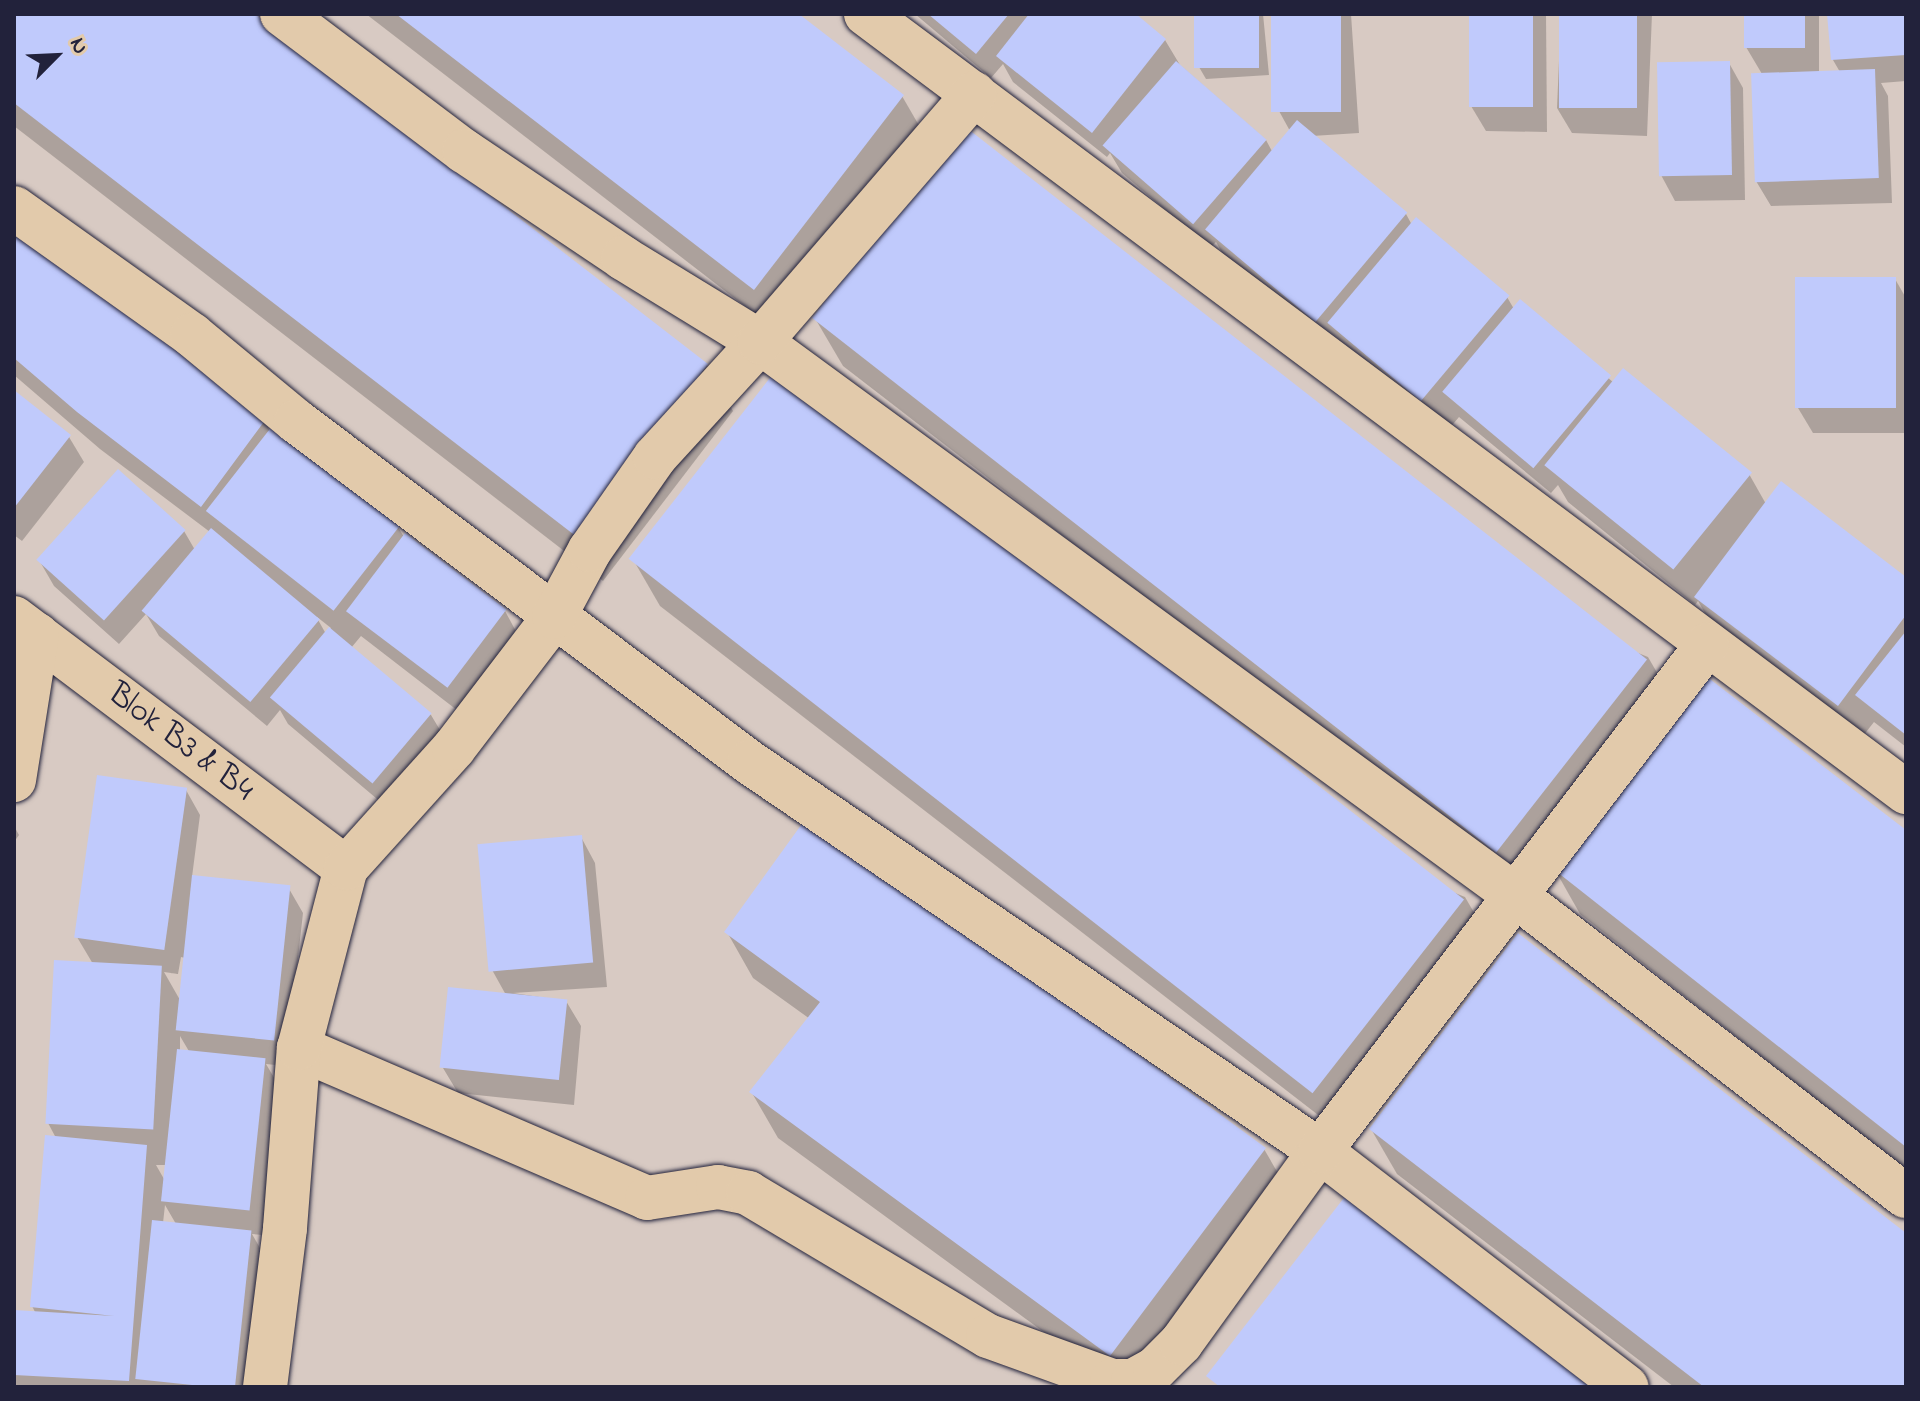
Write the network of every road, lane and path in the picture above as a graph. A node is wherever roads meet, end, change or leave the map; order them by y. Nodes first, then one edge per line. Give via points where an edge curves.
1 (282, 14) edge
2 (866, 14) edge
3 (974, 94) junction
4 (14, 208) edge
5 (760, 342) junction
6 (554, 617) junction
7 (25, 626) edge
8 (1707, 645) junction
9 (14, 780) edge
10 (1906, 792) edge
11 (346, 868) junction
12 (1516, 896) junction
13 (299, 1048) junction
14 (1320, 1151) junction
15 (1906, 1196) edge
16 (265, 1387) edge
17 (1627, 1387) edge

1 - 5 street via 464,151
2 - 3 street
3 - 5 street
3 - 8 street
4 - 6 street via 192,335
5 - 6 street via 655,457 590,550
5 - 12 street
6 - 11 street via 454,748
6 - 14 street via 749,762
7 - 9 street
7 - 11 street, Blok B3 & B4
8 - 10 street
8 - 12 street
11 - 13 street
12 - 14 street
12 - 15 street
13 - 14 street via 647,1198 718,1187 748,1193 988,1336 1112,1381 1144,1375 1181,1343
13 - 16 street via 285,1228
14 - 17 street

